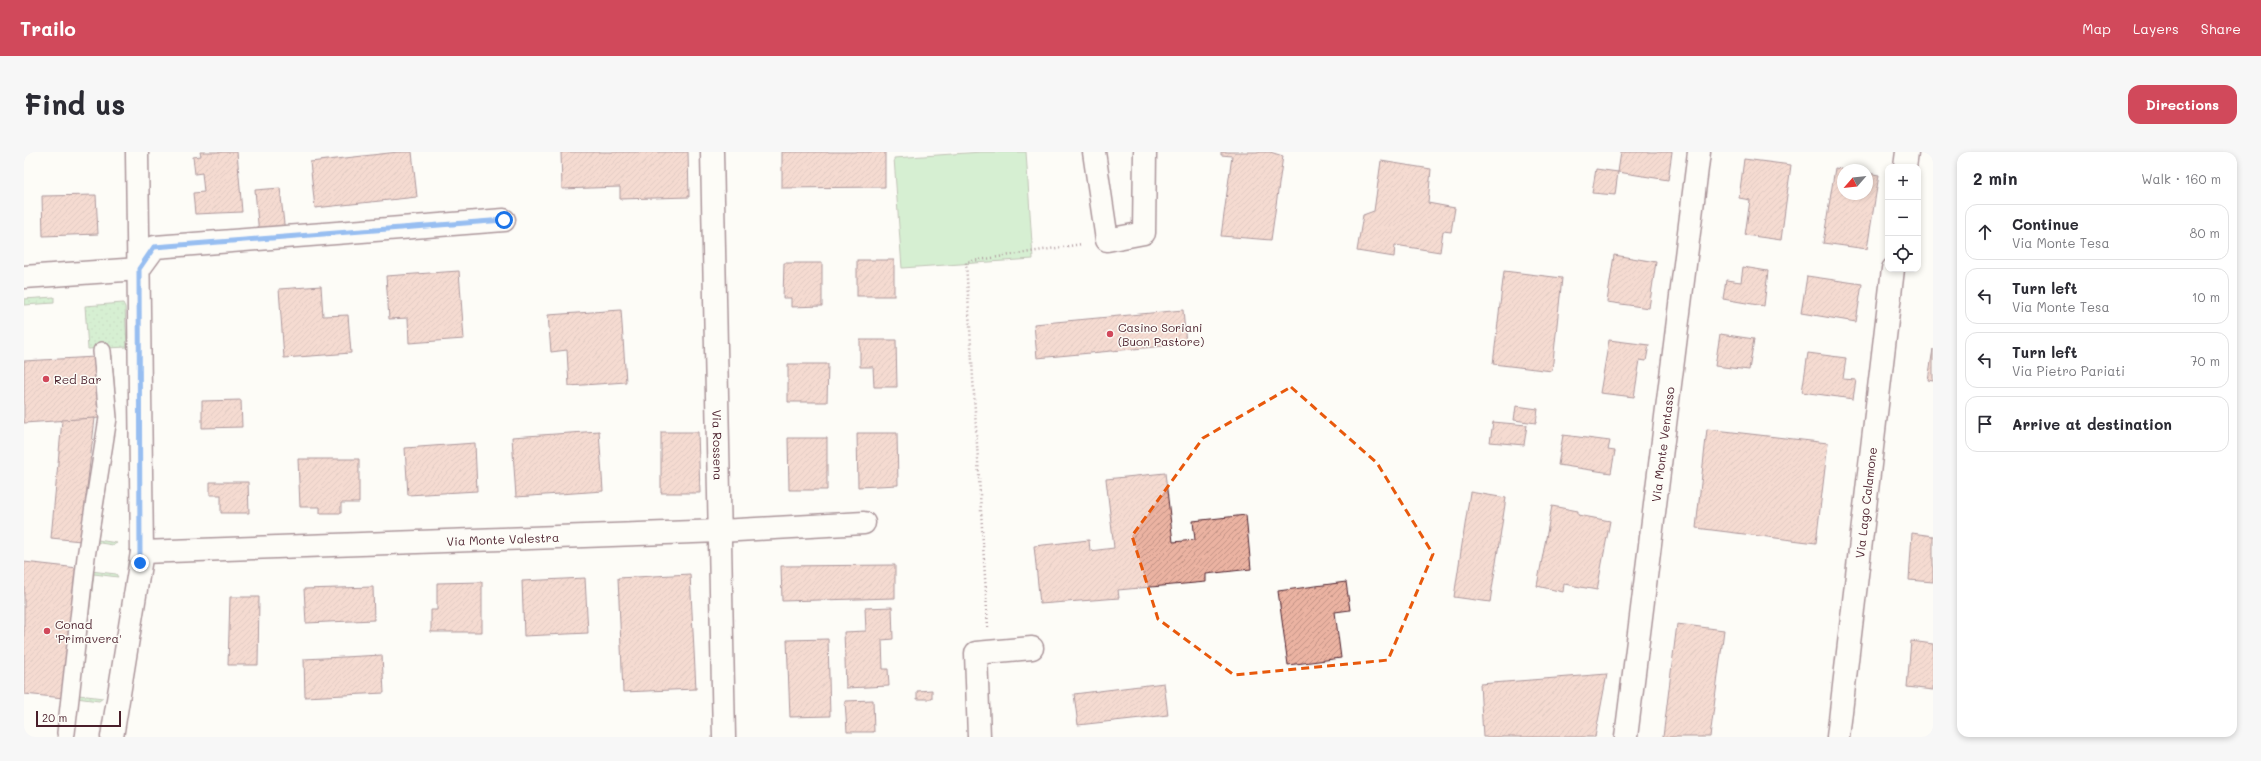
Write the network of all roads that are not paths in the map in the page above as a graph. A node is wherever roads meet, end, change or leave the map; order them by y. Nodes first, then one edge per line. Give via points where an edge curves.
1 (137, 152) edge
2 (712, 152) edge
3 (1094, 152) edge
4 (1145, 152) edge
5 (1699, 152) edge
6 (1907, 152) edge
7 (1905, 164) edge
8 (504, 220) dead end
9 (139, 269) junction
10 (1893, 272) edge
11 (24, 276) edge
12 (102, 351) dead end
13 (864, 523) dead end
14 (720, 531) junction
15 (142, 552) junction
16 (1032, 648) dead end
17 (66, 733) dead end
18 (112, 737) edge
19 (724, 737) edge
20 (979, 737) edge
21 (1626, 737) edge
22 (1838, 737) edge

1 - 9 street
2 - 14 street, Via Rossena
3 - 4 street via 1107,240 1144,233
5 - 21 street, Via Monte Ventasso
6 - 7 street
8 - 9 street via 154,247
9 - 11 street
9 - 15 street
10 - 22 street, Via Lago Calamone
12 - 17 lane via 108,418 86,557
13 - 14 street, Via Monte Valestra
14 - 15 street, Via Monte Valestra
14 - 19 street, Via Rossena
15 - 18 street
16 - 20 street via 976,653

